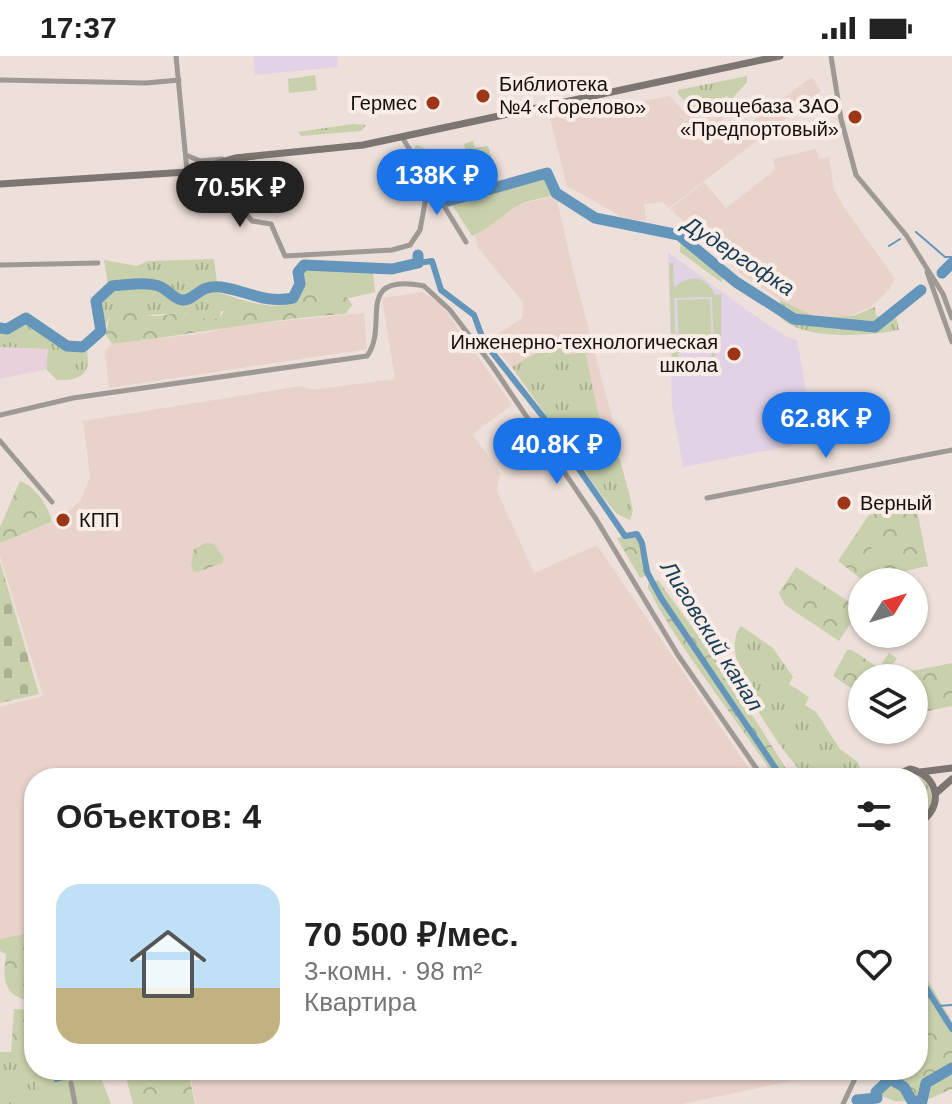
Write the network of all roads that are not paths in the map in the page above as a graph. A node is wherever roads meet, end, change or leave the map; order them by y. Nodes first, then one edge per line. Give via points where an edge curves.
1 (176, 56) edge
2 (780, 56) edge
3 (831, 56) edge
4 (0, 80) edge
5 (179, 80) junction
6 (402, 137) junction
7 (186, 155) junction
8 (246, 157) junction
9 (235, 158) junction
10 (187, 172) junction
11 (429, 181) junction
12 (0, 184) edge
13 (466, 242) dead end
14 (98, 263) dead end
15 (0, 265) edge
16 (927, 271) junction
17 (952, 318) edge
18 (952, 342) edge
19 (0, 415) edge
20 (0, 441) edge
21 (952, 450) edge
22 (707, 498) dead end
23 (52, 502) dead end
24 (756, 768) edge
25 (952, 768) edge
26 (928, 771) edge
27 (928, 778) edge
28 (952, 779) edge
29 (936, 793) junction
30 (928, 816) edge
31 (854, 1080) edge
32 (71, 1083) dead end
33 (75, 1104) edge
34 (843, 1104) edge

1 - 5 street
2 - 6 street
3 - 16 street via 851,163
4 - 5 street
5 - 7 street
6 - 8 street
6 - 11 street
7 - 9 street via 200,161
7 - 10 street
8 - 9 street
8 - 11 street via 247,215 271,224 280,251 293,257 410,245
9 - 10 street
10 - 12 street
11 - 13 street
14 - 15 street
16 - 17 street
16 - 18 street
19 - 24 street via 73,398 367,356 375,343 379,295 394,285 424,286 450,310 491,364
20 - 23 street
21 - 22 street
25 - 26 street
27 - 29 street
28 - 29 street
29 - 30 street
31 - 34 street
32 - 33 street

